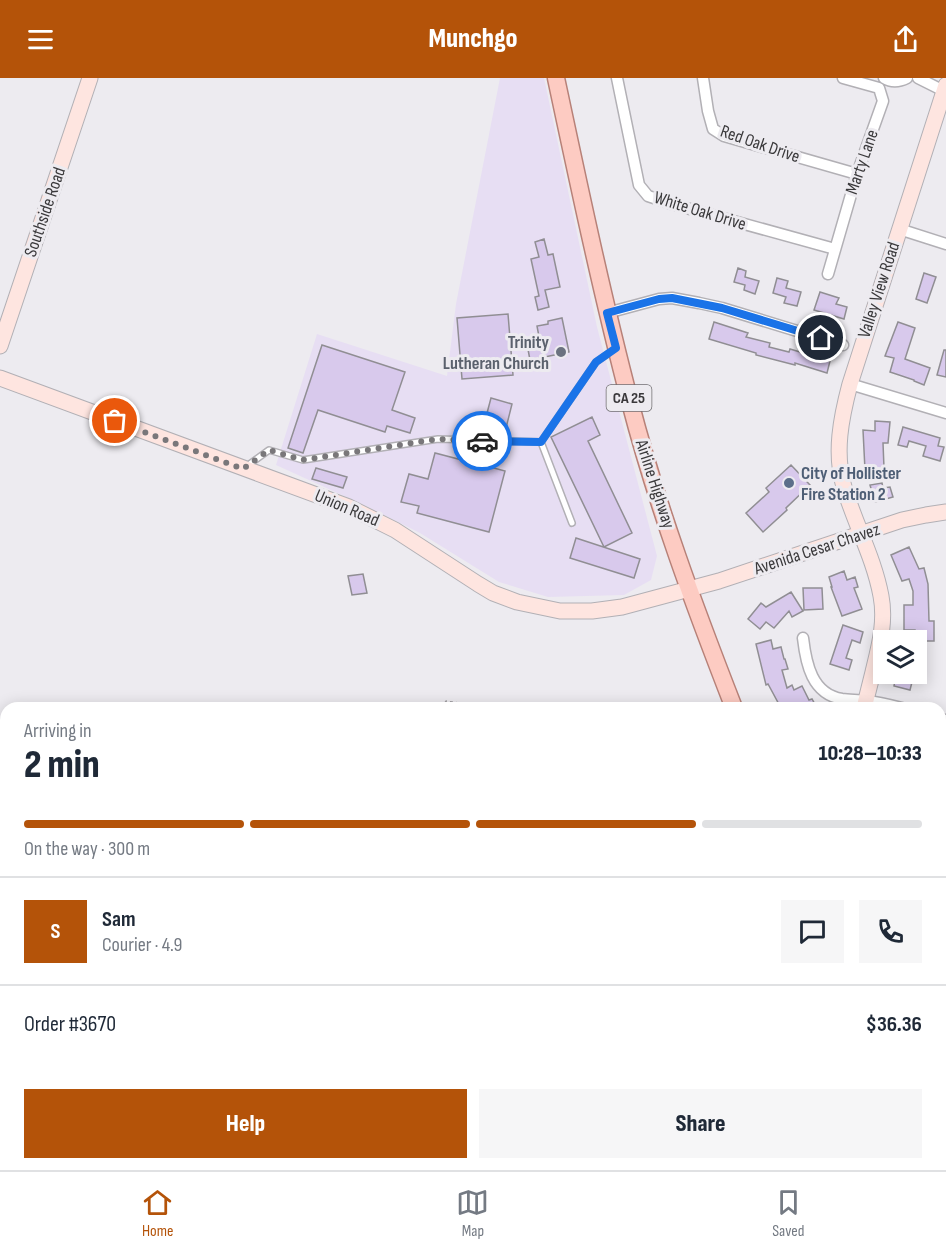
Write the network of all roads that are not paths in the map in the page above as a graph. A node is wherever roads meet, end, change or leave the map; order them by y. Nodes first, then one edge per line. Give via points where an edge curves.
1 (90, 78) edge
2 (556, 78) edge
3 (617, 78) edge
4 (704, 78) edge
5 (843, 78) edge
6 (884, 78) edge
7 (907, 78) edge
8 (918, 78) edge
9 (945, 89) edge
10 (857, 174) junction
11 (899, 229) junction
12 (946, 244) edge
13 (835, 249) junction
14 (828, 274) dead end
15 (607, 313) junction
16 (843, 345) dead end
17 (0, 346) edge
18 (616, 348) junction
19 (0, 378) edge
20 (850, 384) junction
21 (946, 413) edge
22 (541, 442) junction
23 (243, 469) junction
24 (946, 512) edge
25 (572, 523) dead end
26 (861, 535) junction
27 (688, 589) junction
28 (803, 638) dead end
29 (732, 702) edge
30 (856, 702) edge
31 (865, 702) edge

1 - 17 street, Southside Road
2 - 15 main road, Airline Highway / CA 25
3 - 13 street, White Oak Drive via 639,185 648,196
4 - 10 street, Red Oak Drive via 713,129 724,136
5 - 10 street, Marty Lane via 879,88 884,101
6 - 7 street via 893,82
8 - 9 street
9 - 11 street, Valley View Road
10 - 13 street, Marty Lane
11 - 12 street
11 - 20 street, Valley View Road
13 - 14 street, Marty Lane
15 - 16 street via 672,298 722,308
15 - 18 main road, Airline Highway / CA 25
18 - 22 lane via 596,362
18 - 27 main road, Airline Highway / CA 25
19 - 23 street, Union Road
20 - 21 street
20 - 26 street, Valley View Road via 840,428 840,467
22 - 23 lane via 438,439 303,460 269,450
22 - 25 lane
23 - 27 street, Union Road via 376,520 478,584 518,602 560,611 592,611
24 - 26 street, Avenida Cesar Chavez via 902,520
26 - 27 street, Avenida Cesar Chavez
26 - 31 street, Valley View Road via 877,577 882,613
27 - 29 main road, Airline Highway / CA 25
28 - 30 street via 807,666 819,686 835,697

